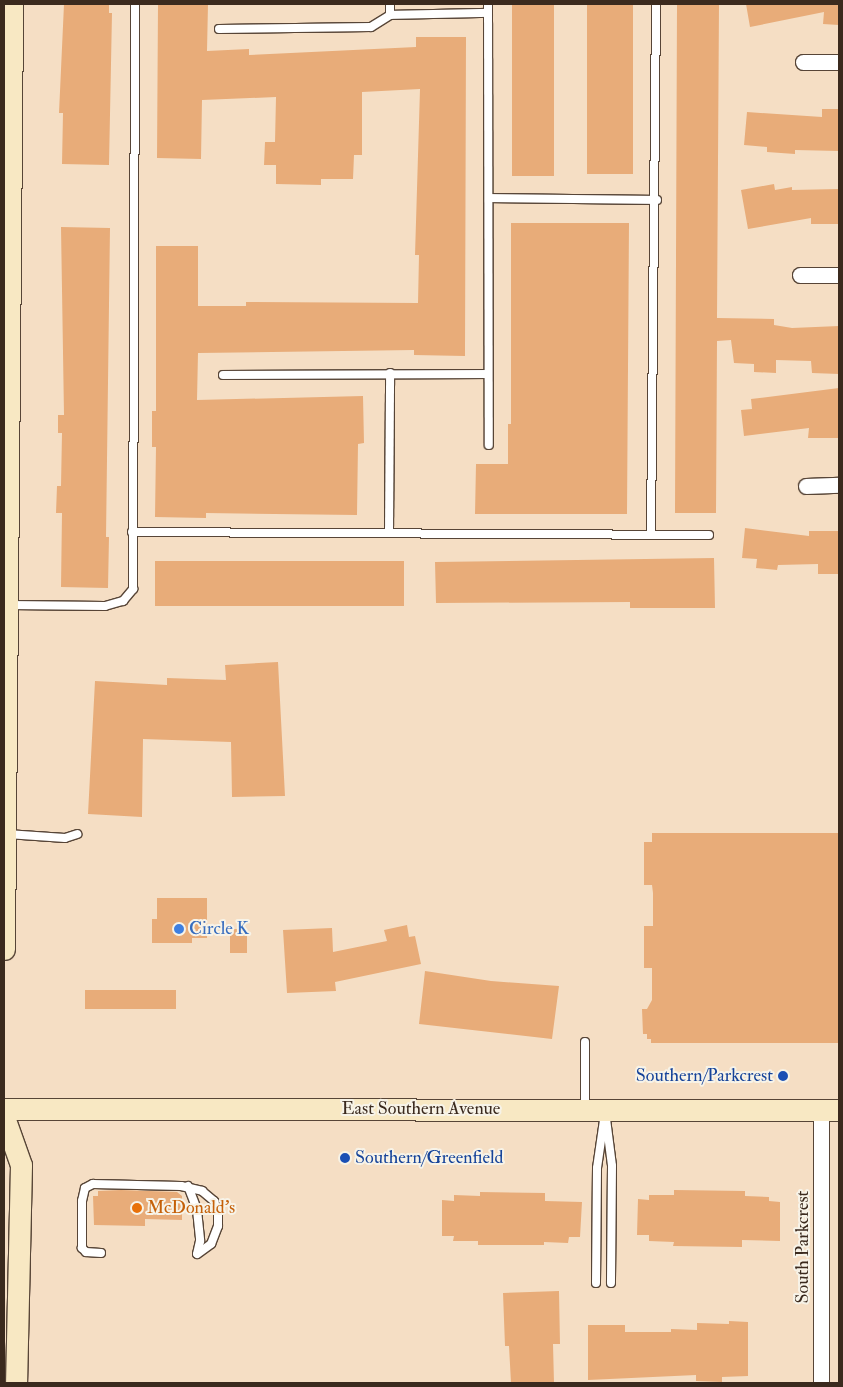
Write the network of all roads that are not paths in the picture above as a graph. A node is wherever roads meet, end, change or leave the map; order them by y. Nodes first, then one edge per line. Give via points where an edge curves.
1 (135, 4) edge
2 (390, 4) edge
3 (488, 4) edge
4 (656, 4) edge
5 (9, 9) edge
6 (488, 14) junction
7 (390, 15) junction
8 (219, 29) dead end
9 (803, 62) dead end
10 (839, 62) edge
11 (489, 198) junction
12 (656, 200) junction
13 (6, 219) edge
14 (800, 275) dead end
15 (839, 275) edge
16 (390, 373) junction
17 (487, 374) junction
18 (223, 375) dead end
19 (489, 445) dead end
20 (839, 485) edge
21 (806, 486) dead end
22 (6, 494) edge
23 (132, 532) junction
24 (390, 533) junction
25 (651, 535) junction
26 (709, 535) dead end
27 (5, 605) edge
28 (5, 834) junction
29 (77, 834) dead end
30 (4, 949) edge
31 (585, 1042) dead end
32 (4, 1109) edge
33 (830, 1110) edge
34 (595, 1111) junction
35 (4, 1117) edge
36 (188, 1186) junction
37 (101, 1253) dead end
38 (596, 1283) dead end
39 (612, 1283) dead end
40 (16, 1383) edge
41 (821, 1383) edge

1 - 23 lane
2 - 7 lane
3 - 6 lane
4 - 12 lane
5 - 13 main road
6 - 7 lane
6 - 11 lane
7 - 8 lane via 371,27
9 - 10 street
11 - 12 lane
11 - 17 lane
12 - 25 lane
13 - 22 main road
14 - 15 street
16 - 17 lane
16 - 18 lane
16 - 24 lane
17 - 19 lane
20 - 21 street
22 - 27 main road
23 - 24 lane
23 - 27 lane via 133,589 123,601 105,606
24 - 25 lane
25 - 26 lane
27 - 28 main road
28 - 29 lane via 65,838
28 - 30 main road
31 - 34 lane
32 - 34 main road, East Southern Avenue
33 - 34 main road, East Southern Avenue
33 - 41 street, South Parkcrest
34 - 38 lane
34 - 39 lane via 612,1166
35 - 40 main road via 21,1165
36 - 36 lane via 202,1191 214,1201 218,1212 218,1226 210,1244 196,1254 200,1241 197,1210
36 - 37 lane via 88,1184 82,1201 82,1248 86,1252

